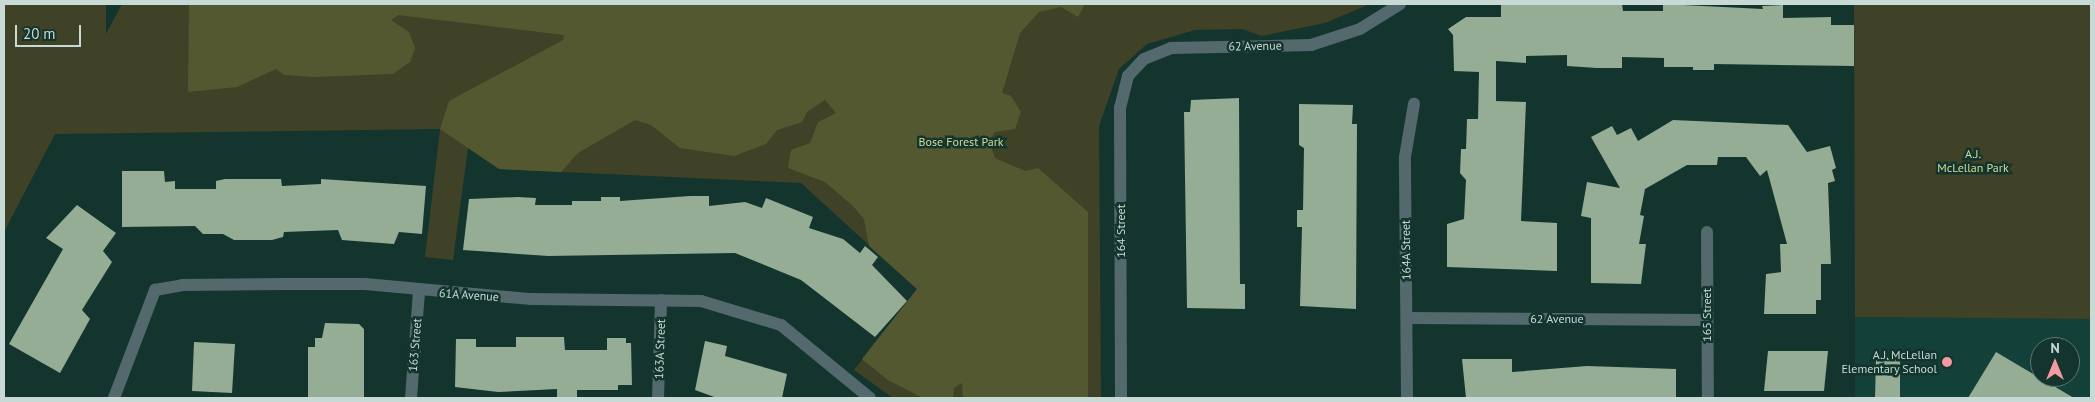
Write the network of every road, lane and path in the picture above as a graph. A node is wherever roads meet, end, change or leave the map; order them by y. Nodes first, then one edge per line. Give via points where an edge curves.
1 (1400, 4) edge
2 (1136, 67) joint
3 (1414, 104) dead end
4 (1707, 232) dead end
5 (420, 291) junction
6 (661, 300) junction
7 (1407, 318) junction
8 (1706, 320) junction
9 (114, 398) edge
10 (411, 398) edge
11 (658, 398) edge
12 (870, 398) edge
13 (1121, 398) edge
14 (1407, 398) edge
15 (1708, 398) edge

1 - 2 street, 62 Avenue via 1360,29 1311,45 1171,48
2 - 13 street, 164 Street via 1125,84 1120,108
3 - 7 street, 164A Street via 1405,157
4 - 8 street, 165 Street
5 - 6 street, 61A Avenue via 531,299
5 - 9 street, 61A Avenue via 365,284 182,285 156,290
5 - 10 street, 163 Street
6 - 11 street, 163A Street
6 - 12 street, 61A Avenue via 701,301 780,325
7 - 8 street, 62 Avenue
7 - 14 street, 164A Street
8 - 15 street, 165 Street

